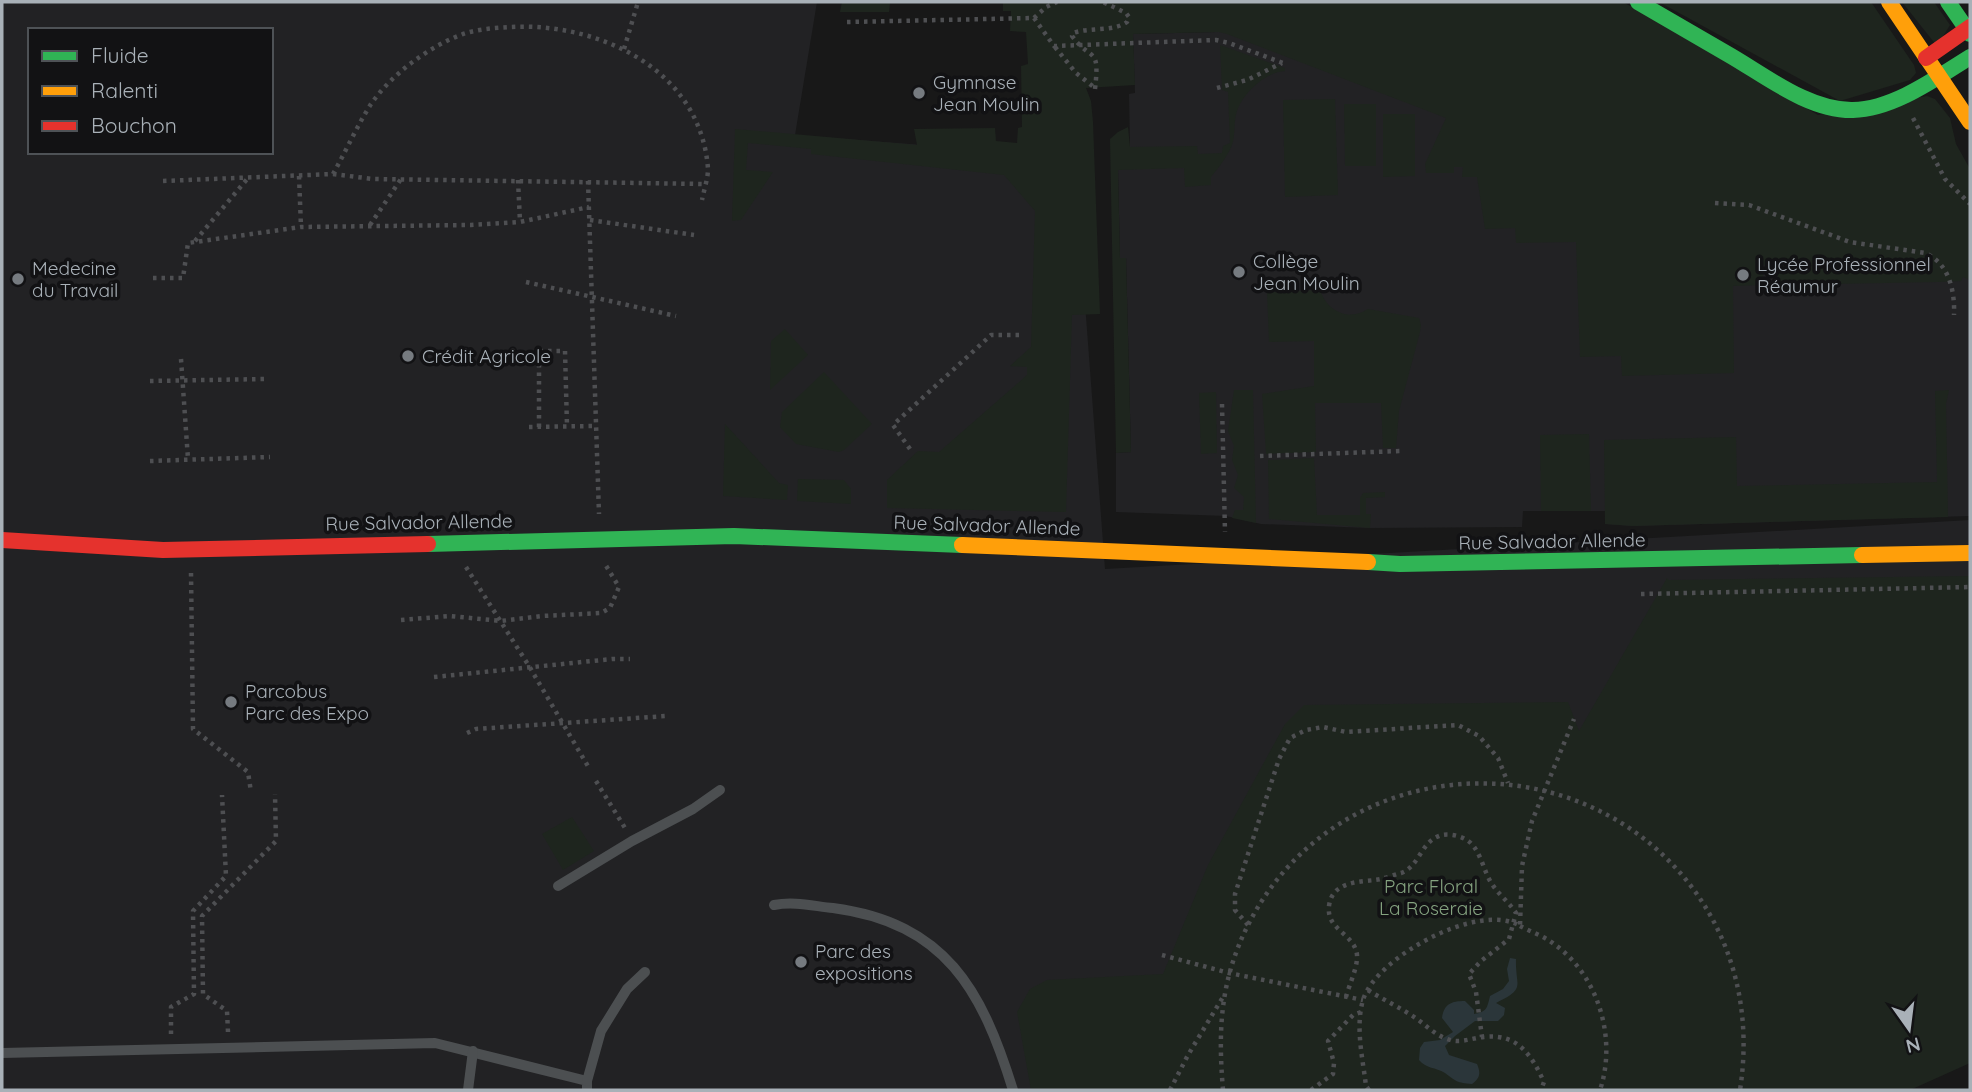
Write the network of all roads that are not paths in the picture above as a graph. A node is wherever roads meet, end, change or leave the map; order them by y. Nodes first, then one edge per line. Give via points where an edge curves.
1 (1638, 2) edge
2 (1889, 2) edge
3 (1948, 2) edge
4 (1969, 30) edge
5 (1970, 57) edge
6 (1926, 58) junction
7 (1940, 77) junction
8 (1970, 122) edge
9 (2, 540) edge
10 (1970, 553) edge
11 (720, 790) dead end
12 (558, 886) dead end
13 (774, 905) dead end
14 (645, 972) dead end
15 (473, 1051) junction
16 (2, 1053) edge
17 (587, 1085) edge
18 (468, 1090) edge
19 (1013, 1090) edge

1 - 7 street via 1805,97 1844,110 1867,108
2 - 6 street
3 - 4 street
4 - 6 street
5 - 7 street
6 - 7 street
7 - 8 street
9 - 10 street, Rue Salvador Allende via 163,550 734,536 1400,564
11 - 12 lane
13 - 19 lane via 787,902 849,910 892,923 932,946 962,975 986,1015
14 - 17 lane via 627,989 601,1031
15 - 16 lane via 435,1043
15 - 17 lane
15 - 18 lane

